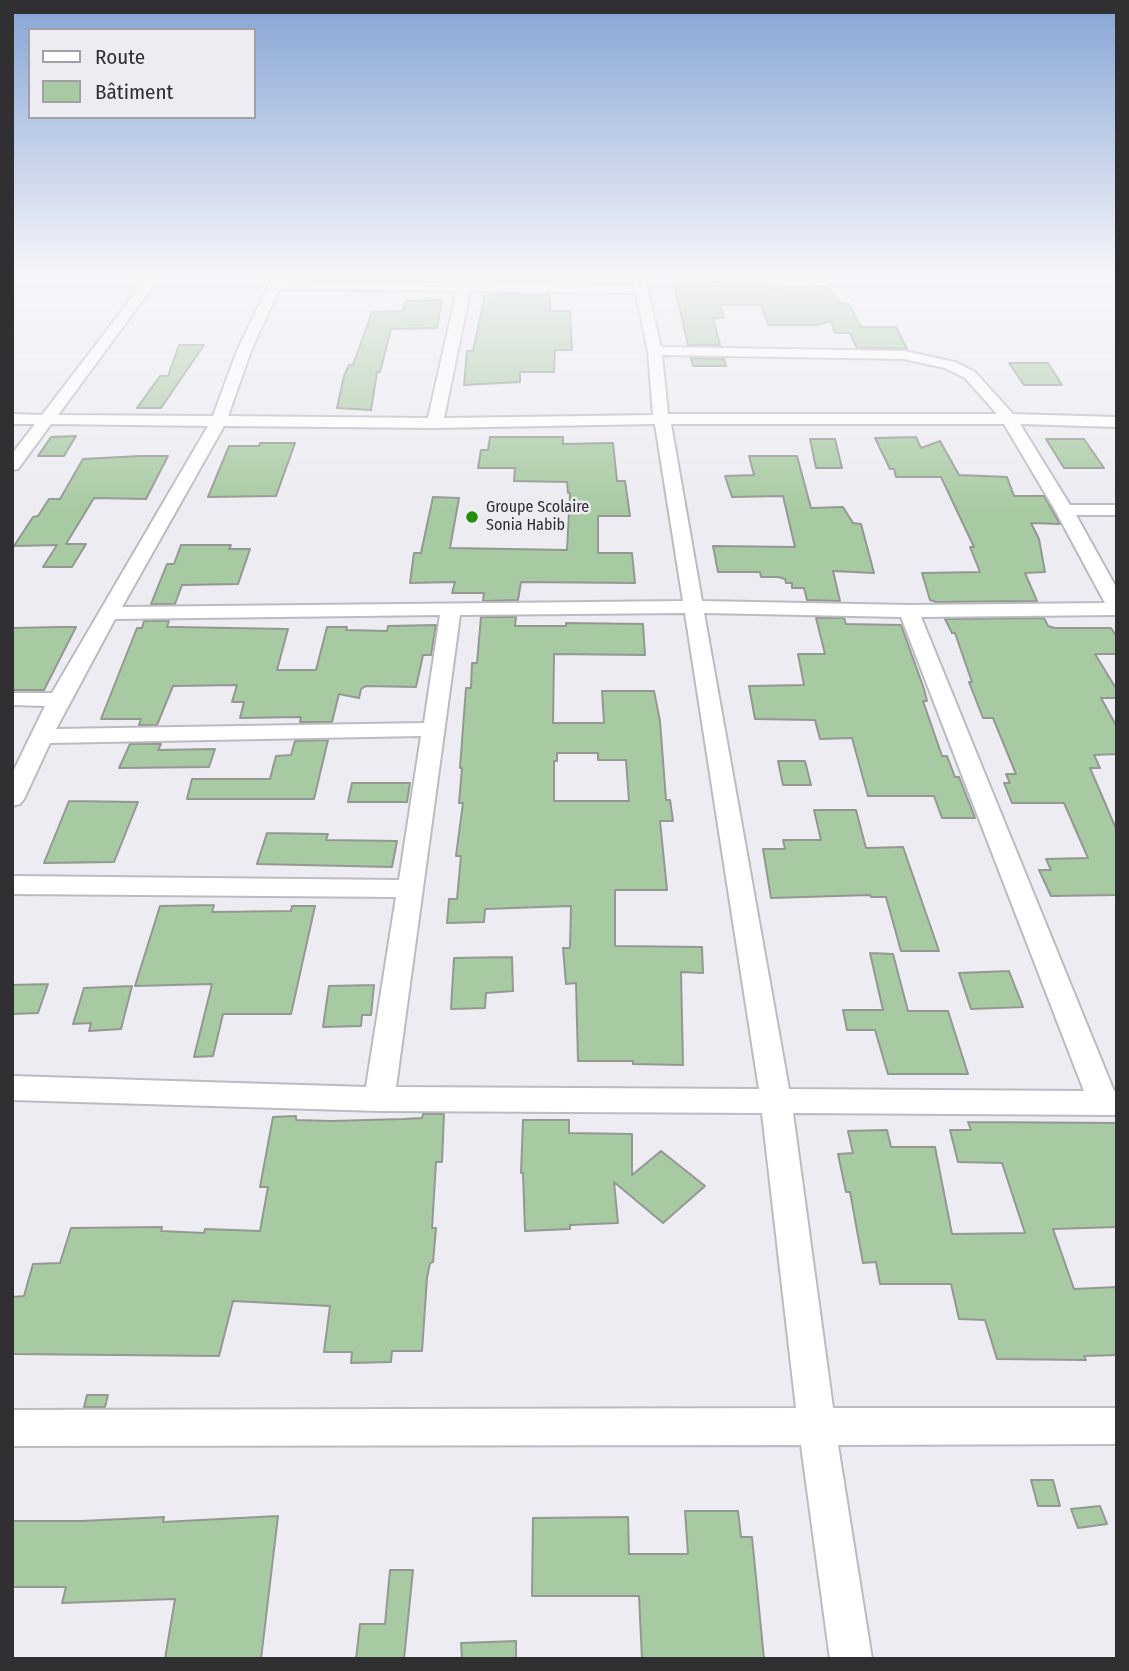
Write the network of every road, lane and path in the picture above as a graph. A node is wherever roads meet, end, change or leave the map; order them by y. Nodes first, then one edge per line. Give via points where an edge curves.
1 (655, 351) edge
2 (97, 352) edge
3 (244, 352) edge
4 (450, 352) edge
5 (716, 352) edge
6 (12, 419) edge
7 (47, 419) junction
8 (662, 419) junction
9 (1009, 419) junction
10 (219, 420) junction
11 (1117, 422) edge
12 (435, 423) junction
13 (12, 465) edge
14 (1064, 510) junction
15 (1117, 510) edge
16 (693, 607) junction
17 (1117, 608) edge
18 (451, 611) junction
19 (909, 611) junction
20 (111, 613) junction
21 (12, 699) edge
22 (59, 699) junction
23 (434, 729) junction
24 (42, 736) junction
25 (12, 799) edge
26 (12, 885) edge
27 (410, 889) junction
28 (12, 1088) edge
29 (379, 1099) junction
30 (776, 1100) junction
31 (1110, 1103) edge
32 (1117, 1426) edge
33 (817, 1427) junction
34 (12, 1428) edge
35 (851, 1659) edge

1 - 8 street via 657,407
2 - 7 street
3 - 10 street
4 - 12 street
5 - 9 street via 904,355 950,365 970,375
6 - 7 street
7 - 10 street
7 - 13 street
8 - 9 street
8 - 12 street
8 - 16 street
9 - 11 street
9 - 14 street
10 - 12 street
10 - 20 street
14 - 15 street
14 - 17 street
16 - 18 street
16 - 19 street
16 - 30 street
17 - 19 street
18 - 20 street
18 - 23 street
19 - 31 street
20 - 22 street
21 - 22 street
22 - 24 street
23 - 24 street
23 - 27 street
24 - 25 street
26 - 27 street
27 - 29 street
28 - 29 street
29 - 30 street
30 - 31 street
30 - 33 street
32 - 33 street
33 - 34 street
33 - 35 street

